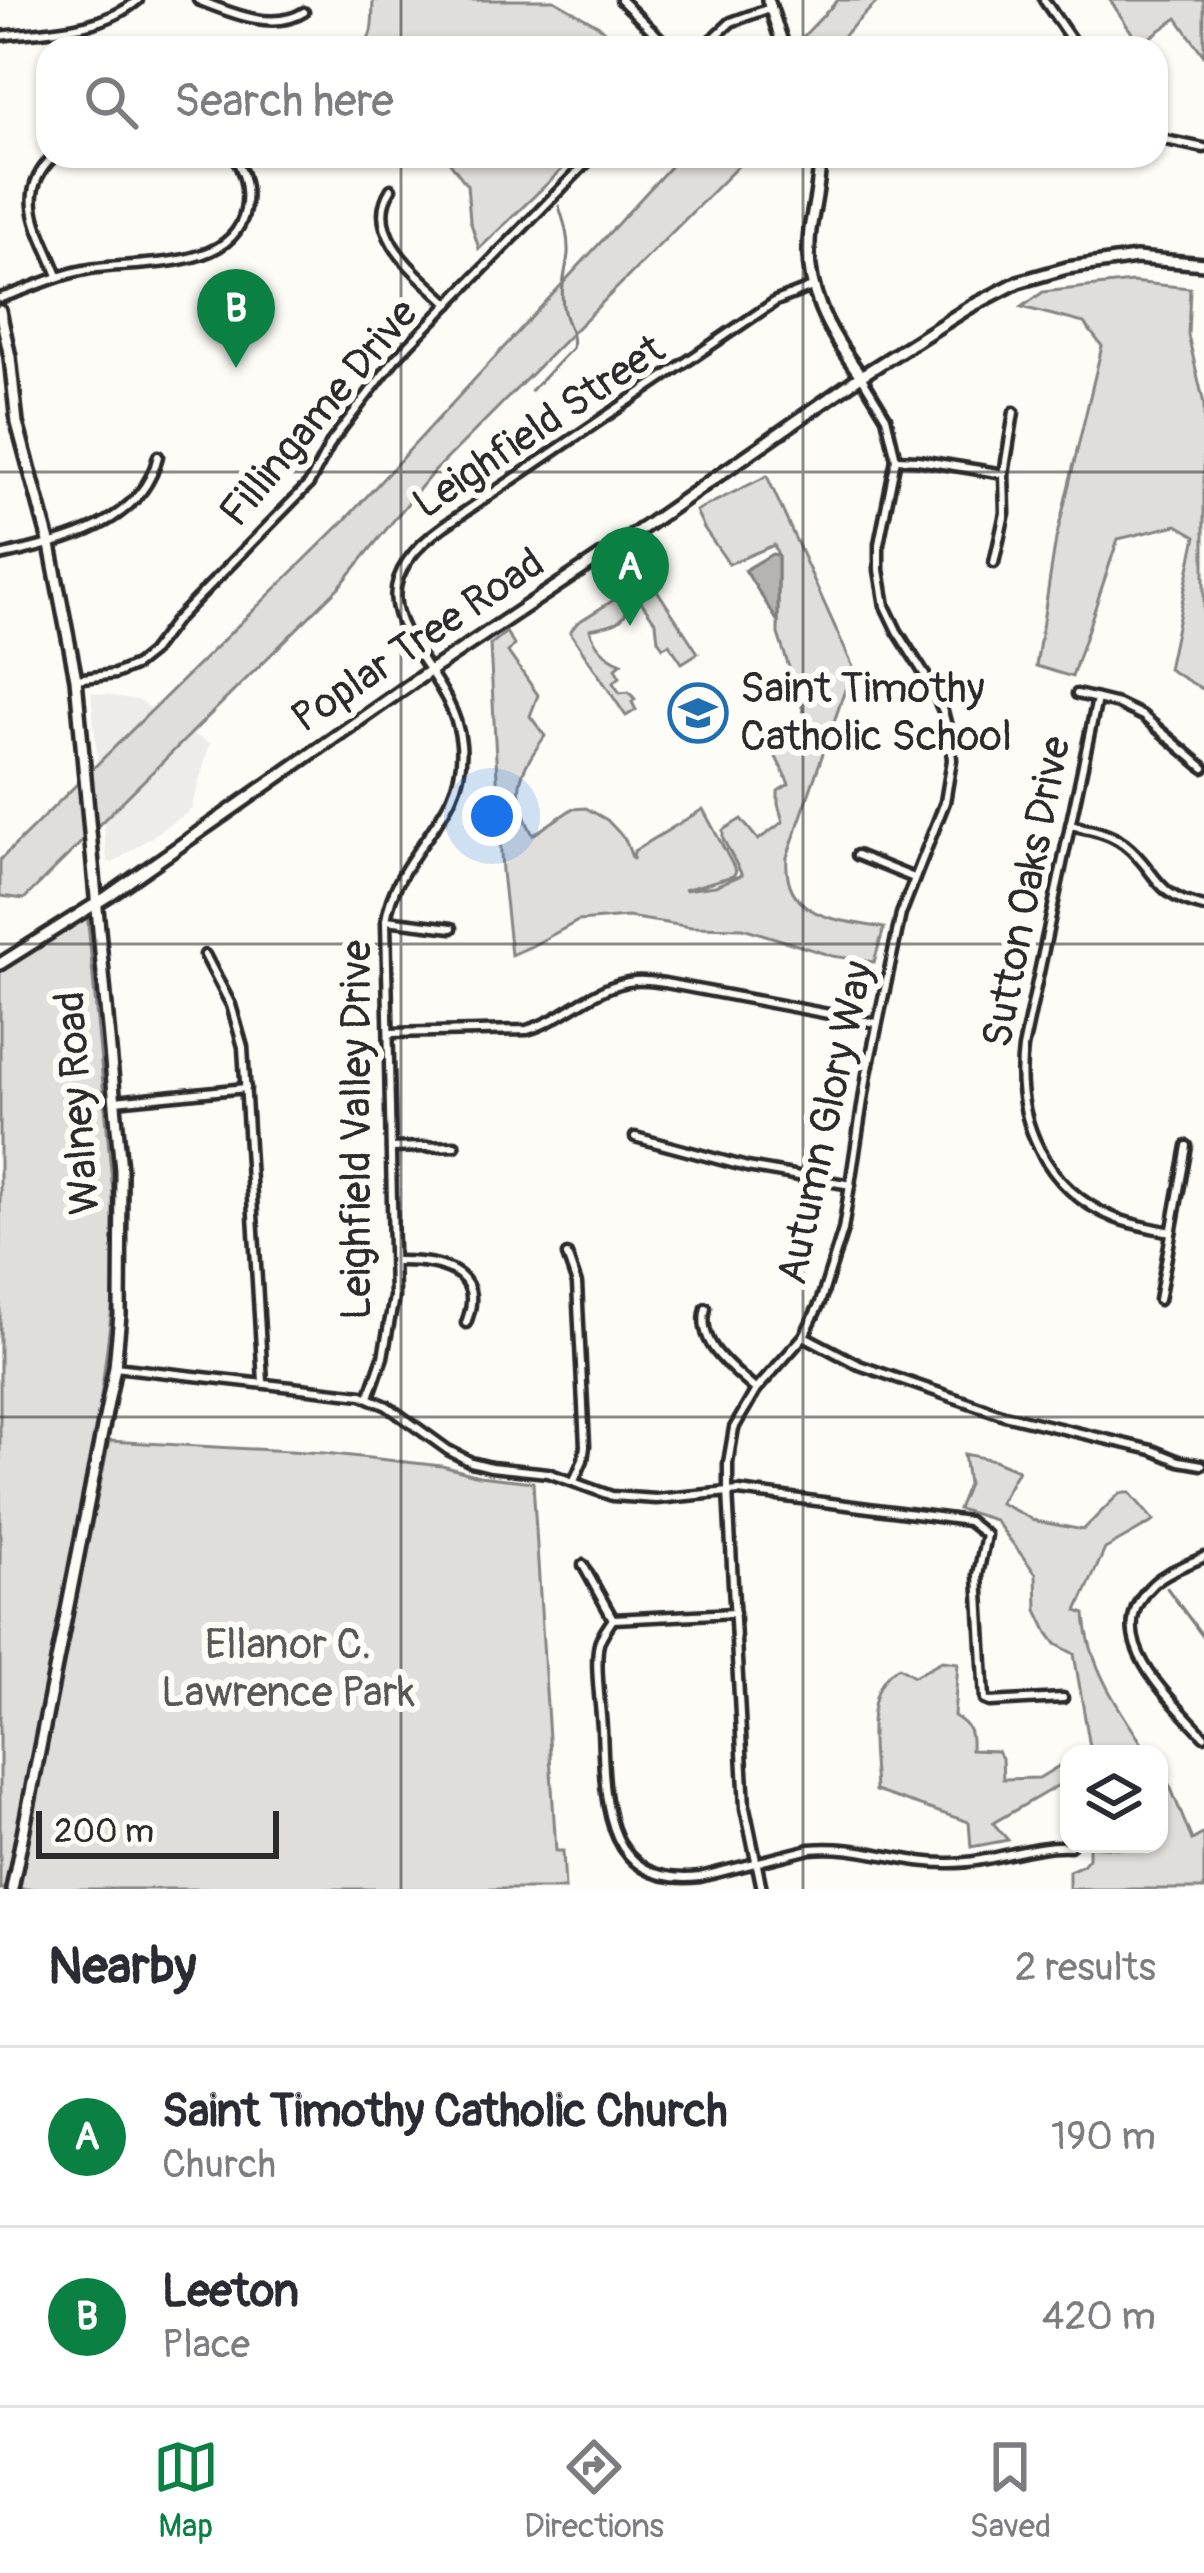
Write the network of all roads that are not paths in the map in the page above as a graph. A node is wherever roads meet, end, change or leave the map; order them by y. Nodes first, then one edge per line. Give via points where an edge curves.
1 (138, 0) edge
2 (198, 0) edge
3 (620, 0) edge
4 (1044, 0) edge
5 (769, 4) edge
6 (304, 12) dead end
7 (0, 36) edge
8 (658, 36) edge
9 (716, 36) edge
10 (780, 36) edge
11 (1069, 36) edge
12 (1168, 140) edge
13 (1204, 148) edge
14 (45, 168) edge
15 (239, 168) edge
16 (581, 168) edge
17 (819, 168) edge
18 (391, 189) dead end
19 (1204, 264) edge
20 (58, 276) junction
21 (812, 287) junction
22 (0, 298) edge
23 (449, 304) junction
24 (0, 311) edge
25 (861, 376) junction
26 (1014, 412) dead end
27 (158, 456) dead end
28 (896, 459) junction
29 (1004, 474) junction
30 (50, 544) junction
31 (0, 556) edge
32 (994, 563) dead end
33 (428, 671) junction
34 (76, 679) junction
35 (1077, 694) dead end
36 (1097, 699) junction
37 (1204, 768) edge
38 (1070, 825) junction
39 (857, 854) dead end
40 (914, 878) junction
41 (96, 903) junction
42 (1204, 907) edge
43 (386, 920) junction
44 (452, 928) dead end
45 (205, 955) dead end
46 (0, 964) edge
47 (876, 1023) junction
48 (389, 1033) junction
49 (246, 1088) junction
50 (115, 1101) junction
51 (635, 1137) dead end
52 (455, 1146) dead end
53 (1187, 1146) dead end
54 (392, 1148) junction
55 (851, 1185) junction
56 (1171, 1232) junction
57 (567, 1255) dead end
58 (394, 1261) junction
59 (1159, 1300) dead end
60 (706, 1308) dead end
61 (466, 1323) dead end
62 (805, 1336) junction
63 (115, 1367) junction
64 (263, 1382) junction
65 (756, 1390) junction
66 (369, 1397) junction
67 (1202, 1465) edge
68 (574, 1481) junction
69 (728, 1491) junction
70 (1204, 1558) edge
71 (584, 1565) dead end
72 (735, 1613) junction
73 (613, 1619) junction
74 (1063, 1698) dead end
75 (1204, 1736) edge
76 (1060, 1846) edge
77 (755, 1864) junction
78 (12, 1889) edge
79 (762, 1889) edge

1 - 7 street via 90,25
2 - 6 street via 277,21
3 - 8 street
4 - 11 street
5 - 9 street
5 - 10 main road
12 - 13 street
14 - 20 street via 32,203
15 - 20 street via 246,206 220,248
16 - 23 street, Fillingame Drive
17 - 21 main road
18 - 23 street via 382,212 392,244
19 - 25 main road, Poplar Tree Road via 1136,258 1041,274 990,295
20 - 22 street
21 - 25 main road
21 - 33 street, Leighfield Street via 776,301 423,541 403,571 397,602 406,637
23 - 34 street, Fillingame Drive via 381,375 309,484 151,653 127,670
24 - 30 main road, Walney Road via 21,443
25 - 28 street, Autumn Glory Way via 886,417
25 - 33 main road, Poplar Tree Road
26 - 29 street
27 - 30 street via 150,480 118,513
28 - 29 street
28 - 40 street, Autumn Glory Way via 879,544 885,606 943,711 952,760 945,802
29 - 32 street
30 - 31 street
30 - 34 main road, Walney Road
33 - 41 main road, Poplar Tree Road
33 - 43 street, Leighfield Valley Drive via 456,718 460,774 449,805 398,880
34 - 41 main road, Walney Road
35 - 36 street
36 - 37 street via 1154,723
36 - 38 street, Sutton Oaks Drive
38 - 42 street via 1118,840 1166,891
38 - 56 street, Sutton Oaks Drive via 1023,1048 1024,1108 1043,1156 1079,1197 1116,1218
39 - 40 street
40 - 47 street, Autumn Glory Way
41 - 46 main road, Poplar Tree Road
41 - 50 main road, Walney Road
43 - 44 street
43 - 48 street, Leighfield Valley Drive
45 - 49 street via 238,1022
47 - 48 street via 637,981 527,1030
47 - 55 street, Autumn Glory Way
48 - 54 street, Leighfield Valley Drive
49 - 50 street
49 - 64 street
50 - 63 main road, Walney Road
51 - 55 street
52 - 54 street
53 - 56 street
54 - 58 street, Leighfield Valley Drive
55 - 62 street, Autumn Glory Way
56 - 59 street
57 - 68 street via 578,1284 585,1446
58 - 61 street via 431,1261 455,1272 472,1298
58 - 66 street, Leighfield Valley Drive via 389,1330
60 - 65 street via 707,1337
62 - 65 street, Autumn Glory Way
62 - 67 street via 859,1365 1004,1414
63 - 64 street
63 - 78 main road, Walney Road
64 - 66 street
65 - 69 street, Autumn Glory Way via 734,1428
66 - 68 street via 471,1462
68 - 69 street via 634,1499
69 - 72 street, Autumn Glory Way
69 - 74 street via 968,1521 986,1535 978,1575 985,1700
70 - 75 street via 1151,1586 1134,1624 1144,1667
71 - 73 street
72 - 73 street
72 - 77 street, Autumn Glory Way
73 - 77 street via 598,1646 605,1793 619,1841 641,1865 667,1876
76 - 77 street via 944,1864 828,1847
77 - 79 street, Autumn Glory Way

